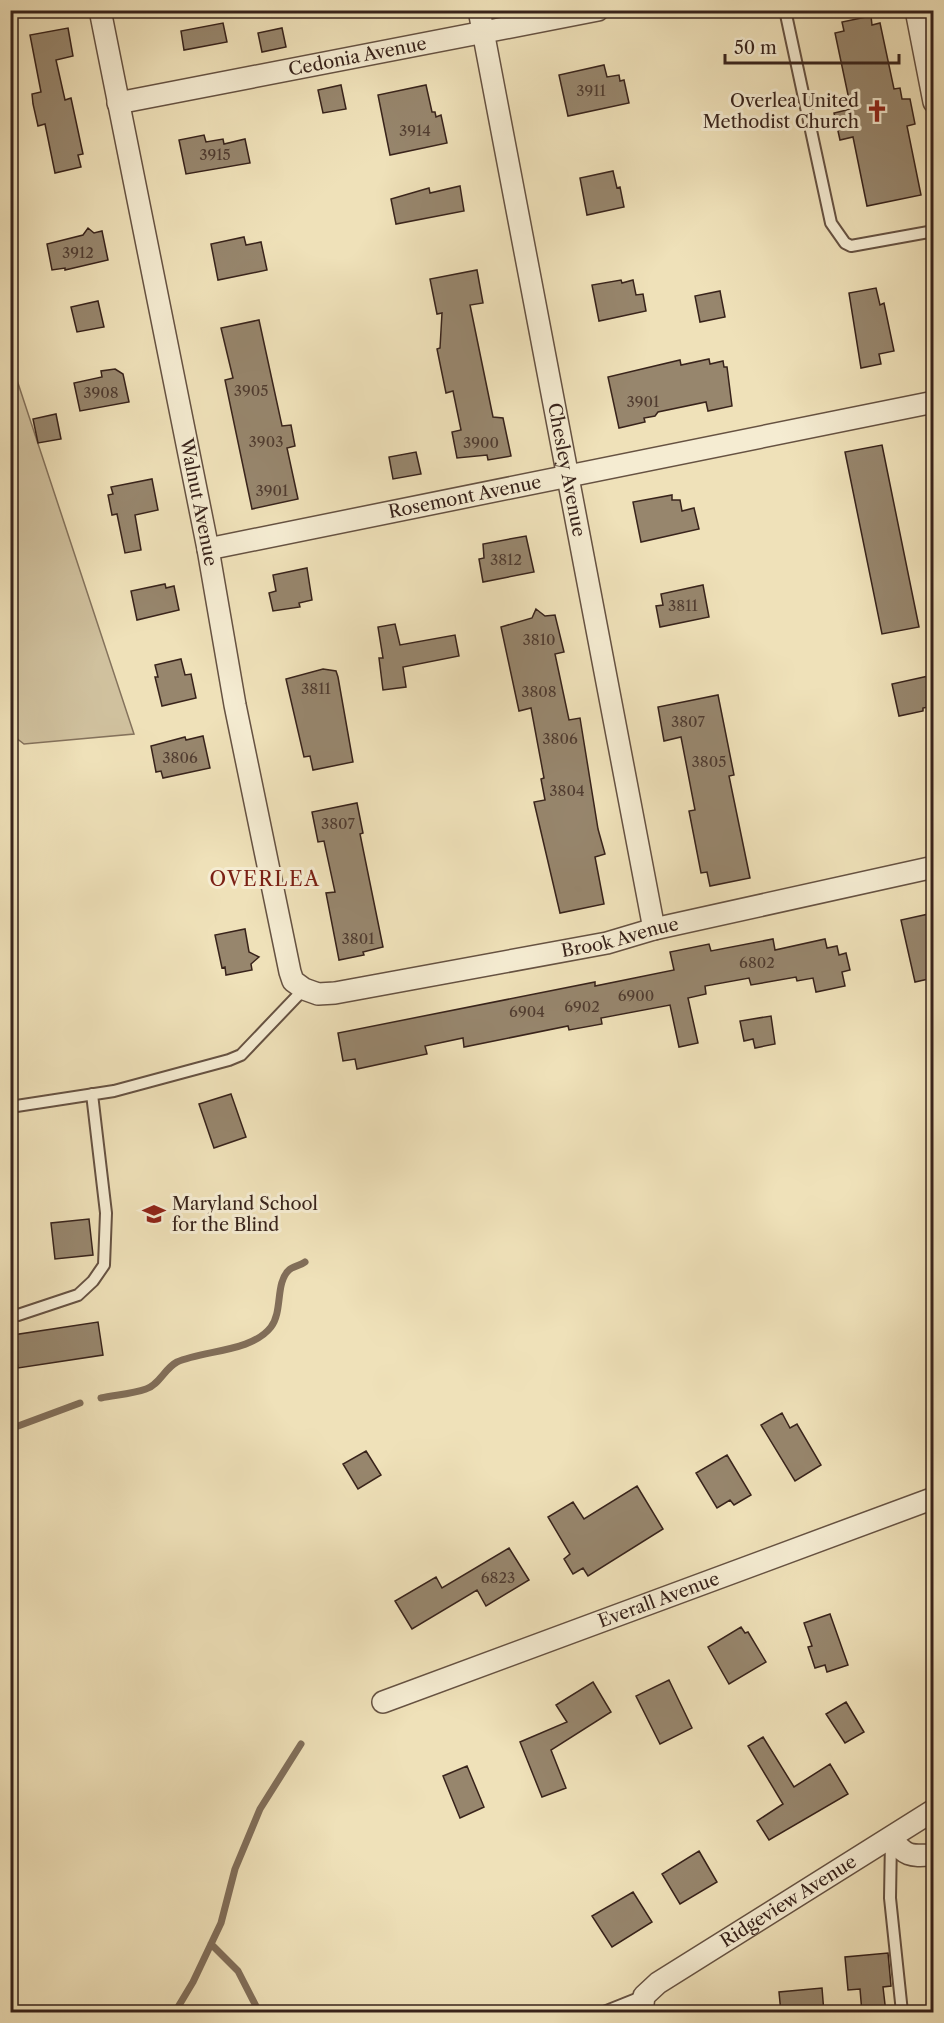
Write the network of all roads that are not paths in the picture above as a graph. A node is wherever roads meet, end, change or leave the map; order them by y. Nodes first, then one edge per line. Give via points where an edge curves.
1 (100, 10) edge
2 (479, 10) edge
3 (598, 10) edge
4 (785, 10) edge
5 (916, 10) edge
6 (483, 34) junction
7 (933, 102) edge
8 (118, 103) junction
9 (933, 231) edge
10 (933, 402) edge
11 (567, 478) junction
12 (208, 549) junction
13 (933, 867) edge
14 (654, 929) junction
15 (304, 989) junction
16 (92, 1094) junction
17 (10, 1107) edge
18 (10, 1314) edge
19 (933, 1498) edge
20 (383, 1702) dead end
21 (933, 1810) edge
22 (891, 1838) junction
23 (933, 1855) edge
24 (643, 2004) edge
25 (604, 2013) edge
26 (902, 2013) edge

1 - 8 street, Walnut Avenue
2 - 6 street, Chesley Avenue
3 - 6 street, Cedonia Avenue
4 - 9 lane via 831,222 838,234 851,246
5 - 7 street
6 - 8 street, Cedonia Avenue
6 - 11 street, Chesley Avenue
8 - 12 street, Walnut Avenue
10 - 11 street, Rosemont Avenue
11 - 12 street, Rosemont Avenue
11 - 14 street, Chesley Avenue
12 - 15 street, Walnut Avenue via 280,928 293,981
13 - 14 street, Brook Avenue
14 - 15 street, Brook Avenue via 607,943 335,993 318,994
15 - 16 lane via 241,1055
16 - 17 lane
16 - 18 lane via 106,1213 104,1265 78,1295 18,1315
19 - 20 street, Everall Avenue
21 - 22 street, Ridgeview Avenue
22 - 23 street via 910,1856
22 - 24 street, Ridgeview Avenue via 685,1965
22 - 26 lane via 890,1898
24 - 25 lane

